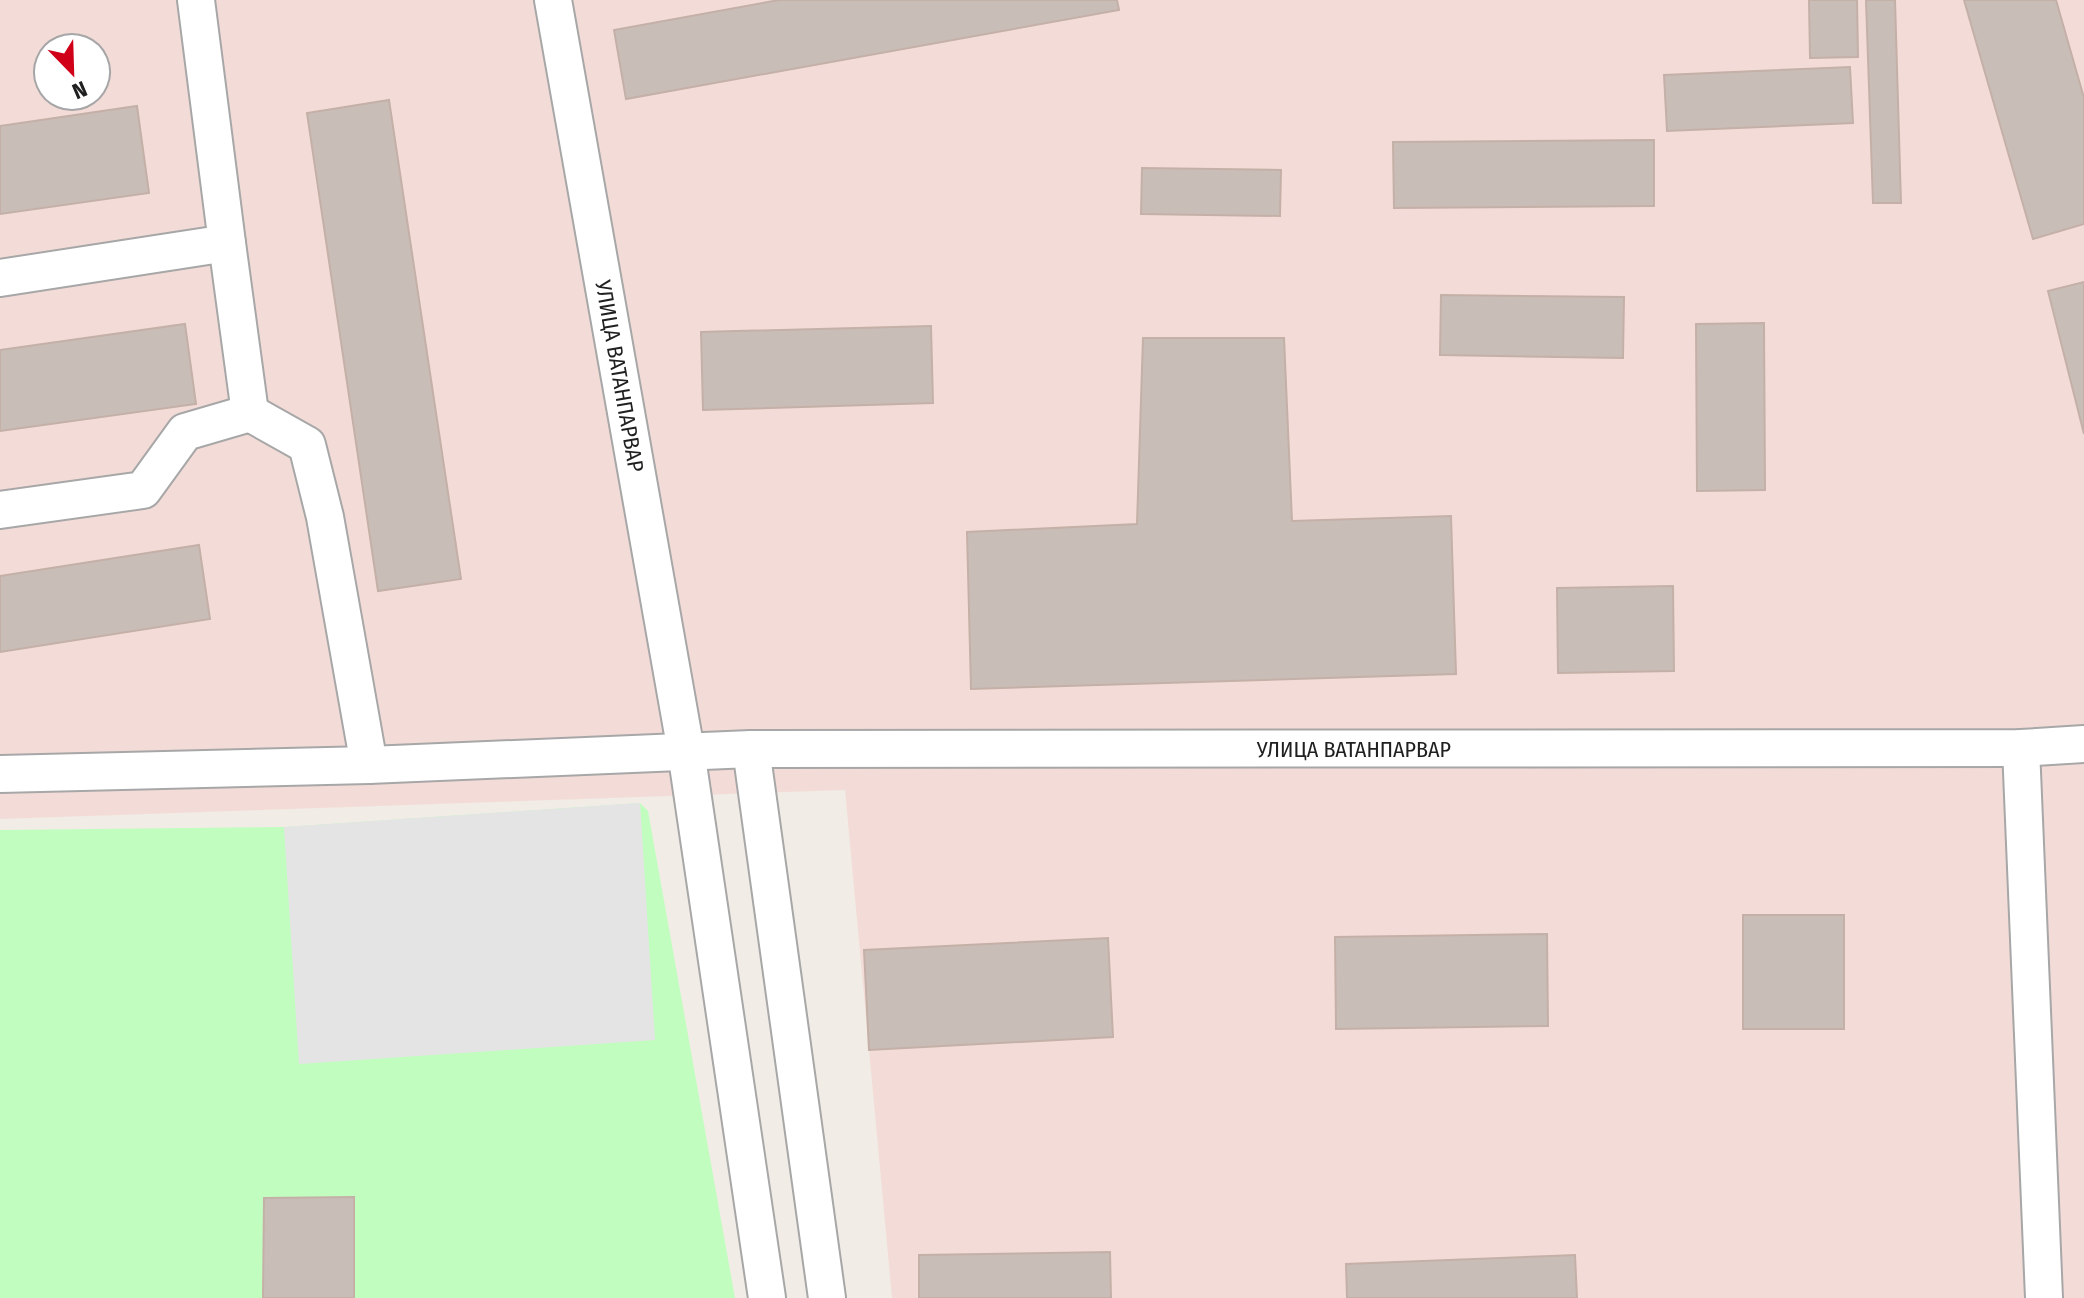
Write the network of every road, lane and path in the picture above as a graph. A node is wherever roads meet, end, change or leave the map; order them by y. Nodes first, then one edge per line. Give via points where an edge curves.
1 (196, 0) edge
2 (553, 0) edge
3 (227, 243) junction
4 (0, 278) edge
5 (250, 413) junction
6 (0, 510) edge
7 (2084, 744) edge
8 (2021, 748) junction
9 (751, 749) junction
10 (686, 751) junction
11 (369, 765) junction
12 (0, 774) edge
13 (767, 1298) edge
14 (827, 1298) edge
15 (2044, 1298) edge

1 - 3 street
2 - 10 street, УЛИЦА ВАТАНПАРВАР
3 - 4 street
3 - 5 street
5 - 6 street via 185,432 143,490
5 - 11 street via 307,445
7 - 8 street, УЛИЦА ВАТАНПАРВАР
8 - 9 street, УЛИЦА ВАТАНПАРВАР
8 - 15 street
9 - 10 street, УЛИЦА ВАТАНПАРВАР
9 - 14 street
10 - 11 street, УЛИЦА ВАТАНПАРВАР
10 - 13 street
11 - 12 street, УЛИЦА ВАТАНПАРВАР

